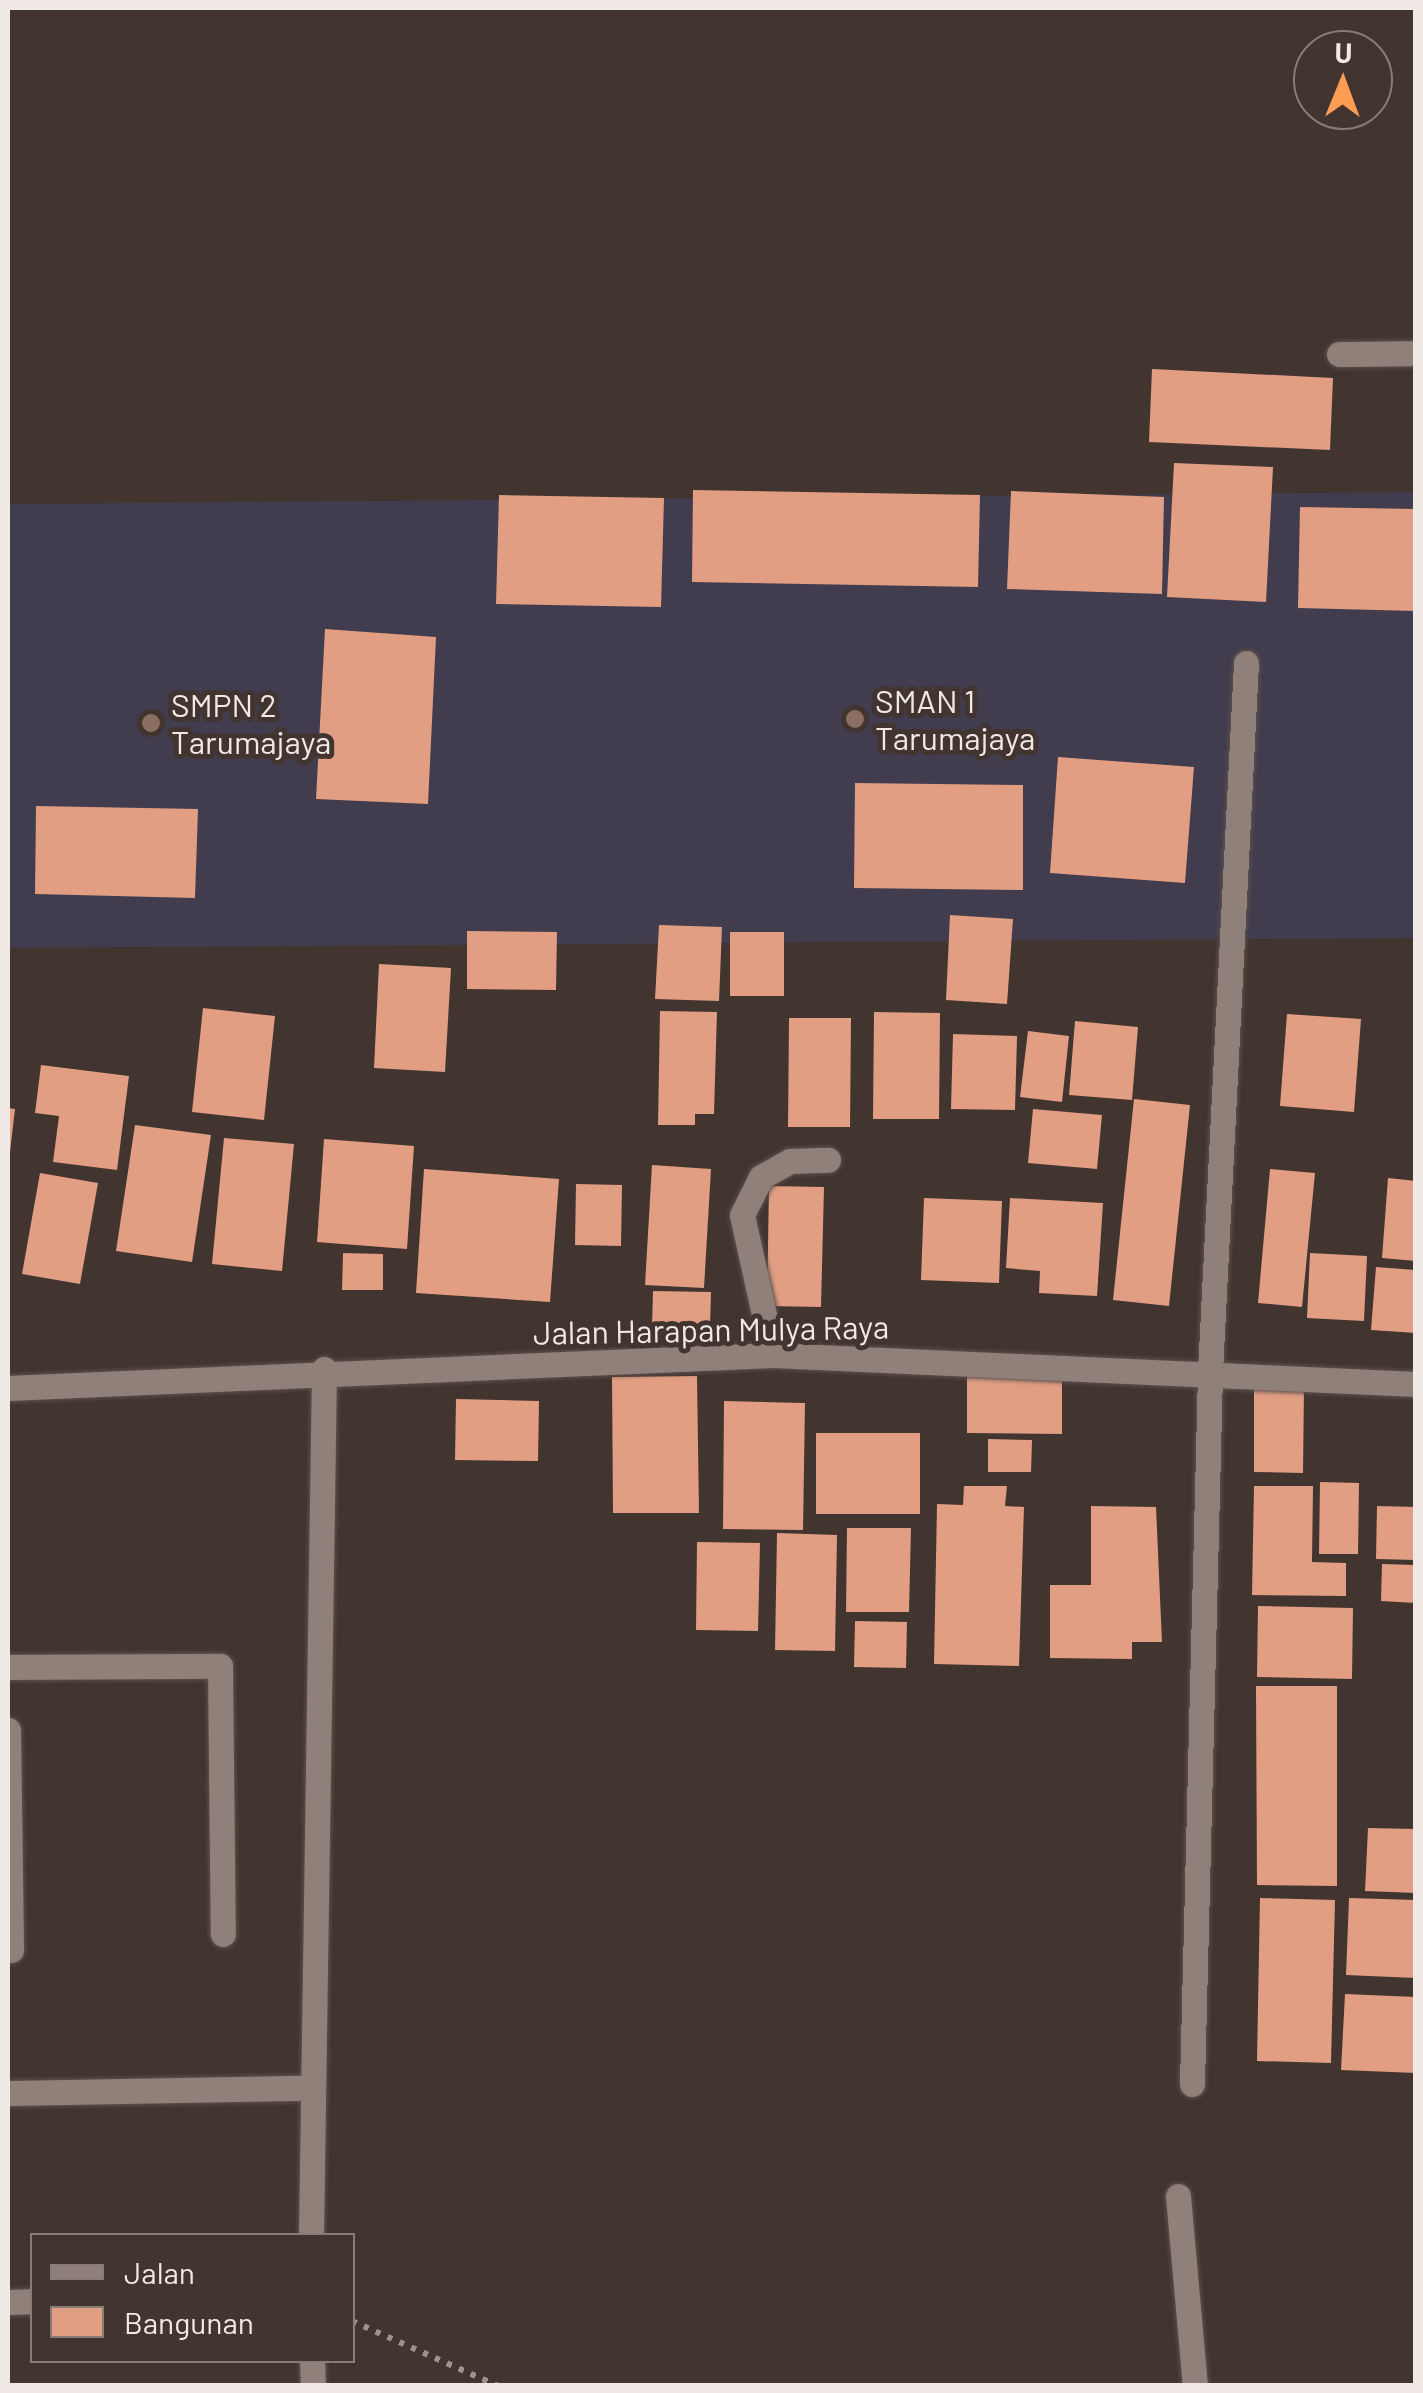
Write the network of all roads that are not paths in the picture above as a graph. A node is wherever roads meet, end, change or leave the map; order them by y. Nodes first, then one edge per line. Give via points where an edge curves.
1 (1339, 354) dead end
2 (1416, 354) edge
3 (1246, 663) dead end
4 (828, 1160) dead end
5 (773, 1355) junction
6 (324, 1369) junction
7 (1210, 1371) junction
8 (1416, 1384) edge
9 (8, 1388) edge
10 (8, 1667) edge
11 (8, 1730) edge
12 (223, 1934) dead end
13 (11, 1950) dead end
14 (1192, 2084) dead end
15 (308, 2088) junction
16 (8, 2094) edge
17 (1178, 2196) dead end
18 (310, 2233) edge
19 (1194, 2386) edge

1 - 2 street
3 - 7 street
4 - 5 street via 790,1162 761,1177 742,1214
5 - 6 street, Jalan Harapan Mulya Raya
5 - 7 street, Jalan Harapan Mulya Raya
6 - 9 street, Jalan Harapan Mulya Raya
6 - 15 street
7 - 8 street, Jalan Harapan Mulya Raya
7 - 14 street
10 - 12 street via 220,1666
11 - 13 street
15 - 16 street
15 - 18 street
17 - 19 street

